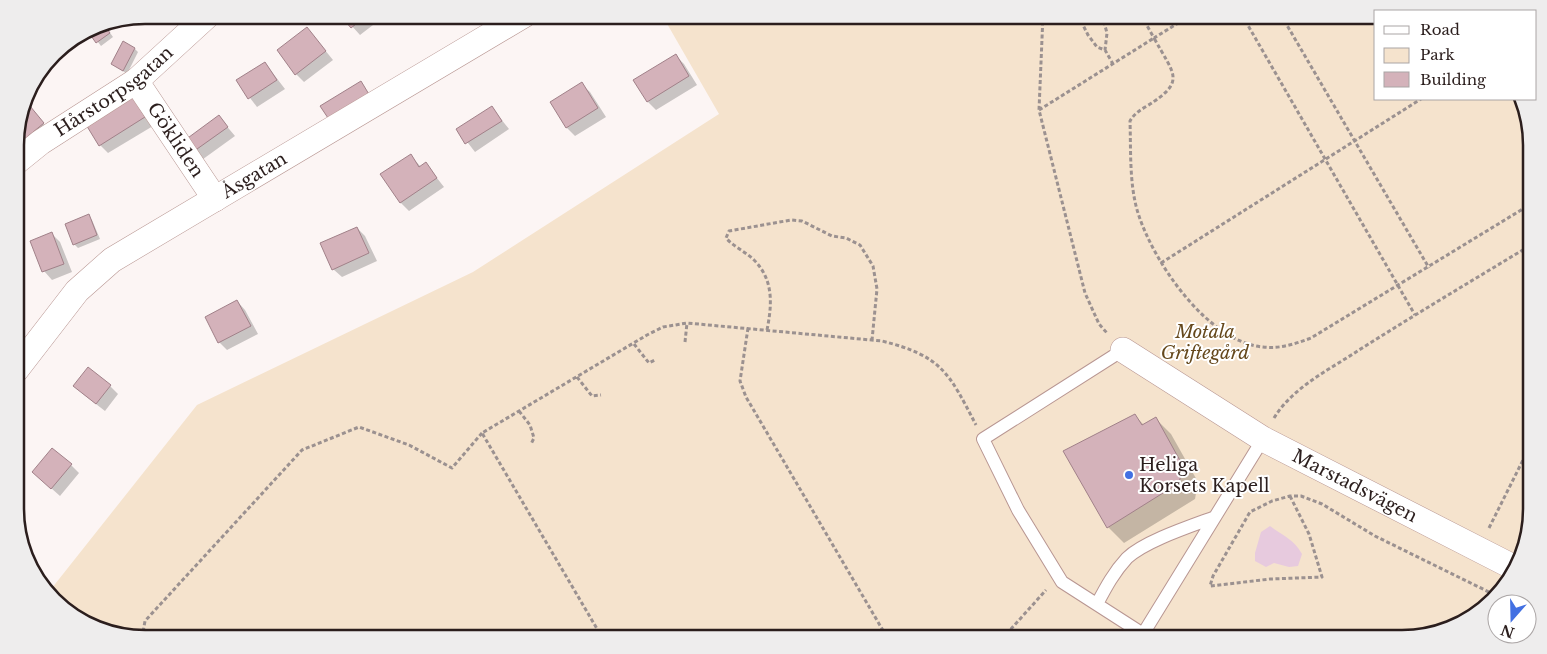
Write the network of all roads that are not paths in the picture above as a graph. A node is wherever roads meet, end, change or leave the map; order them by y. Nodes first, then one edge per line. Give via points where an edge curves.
1 (198, 24) edge
2 (509, 24) edge
3 (136, 80) junction
4 (24, 156) edge
5 (215, 199) junction
6 (1123, 350) joint
7 (24, 360) edge
8 (1263, 439) junction
9 (1215, 517) junction
10 (1510, 565) edge
11 (1097, 604) junction
12 (1137, 630) edge
13 (1145, 630) edge

1 - 3 street, Hårstorpsgatan
2 - 5 street, Åsgatan
3 - 4 street, Hårstorpsgatan
3 - 5 street, Gökliden
5 - 7 street, Åsgatan via 112,260 91,276
6 - 8 street, Marstadsvägen
6 - 11 lane via 983,439 1018,510 1062,582
8 - 9 lane
8 - 10 street, Marstadsvägen
9 - 11 lane via 1160,539 1129,556 1112,576
9 - 13 lane
11 - 12 lane

